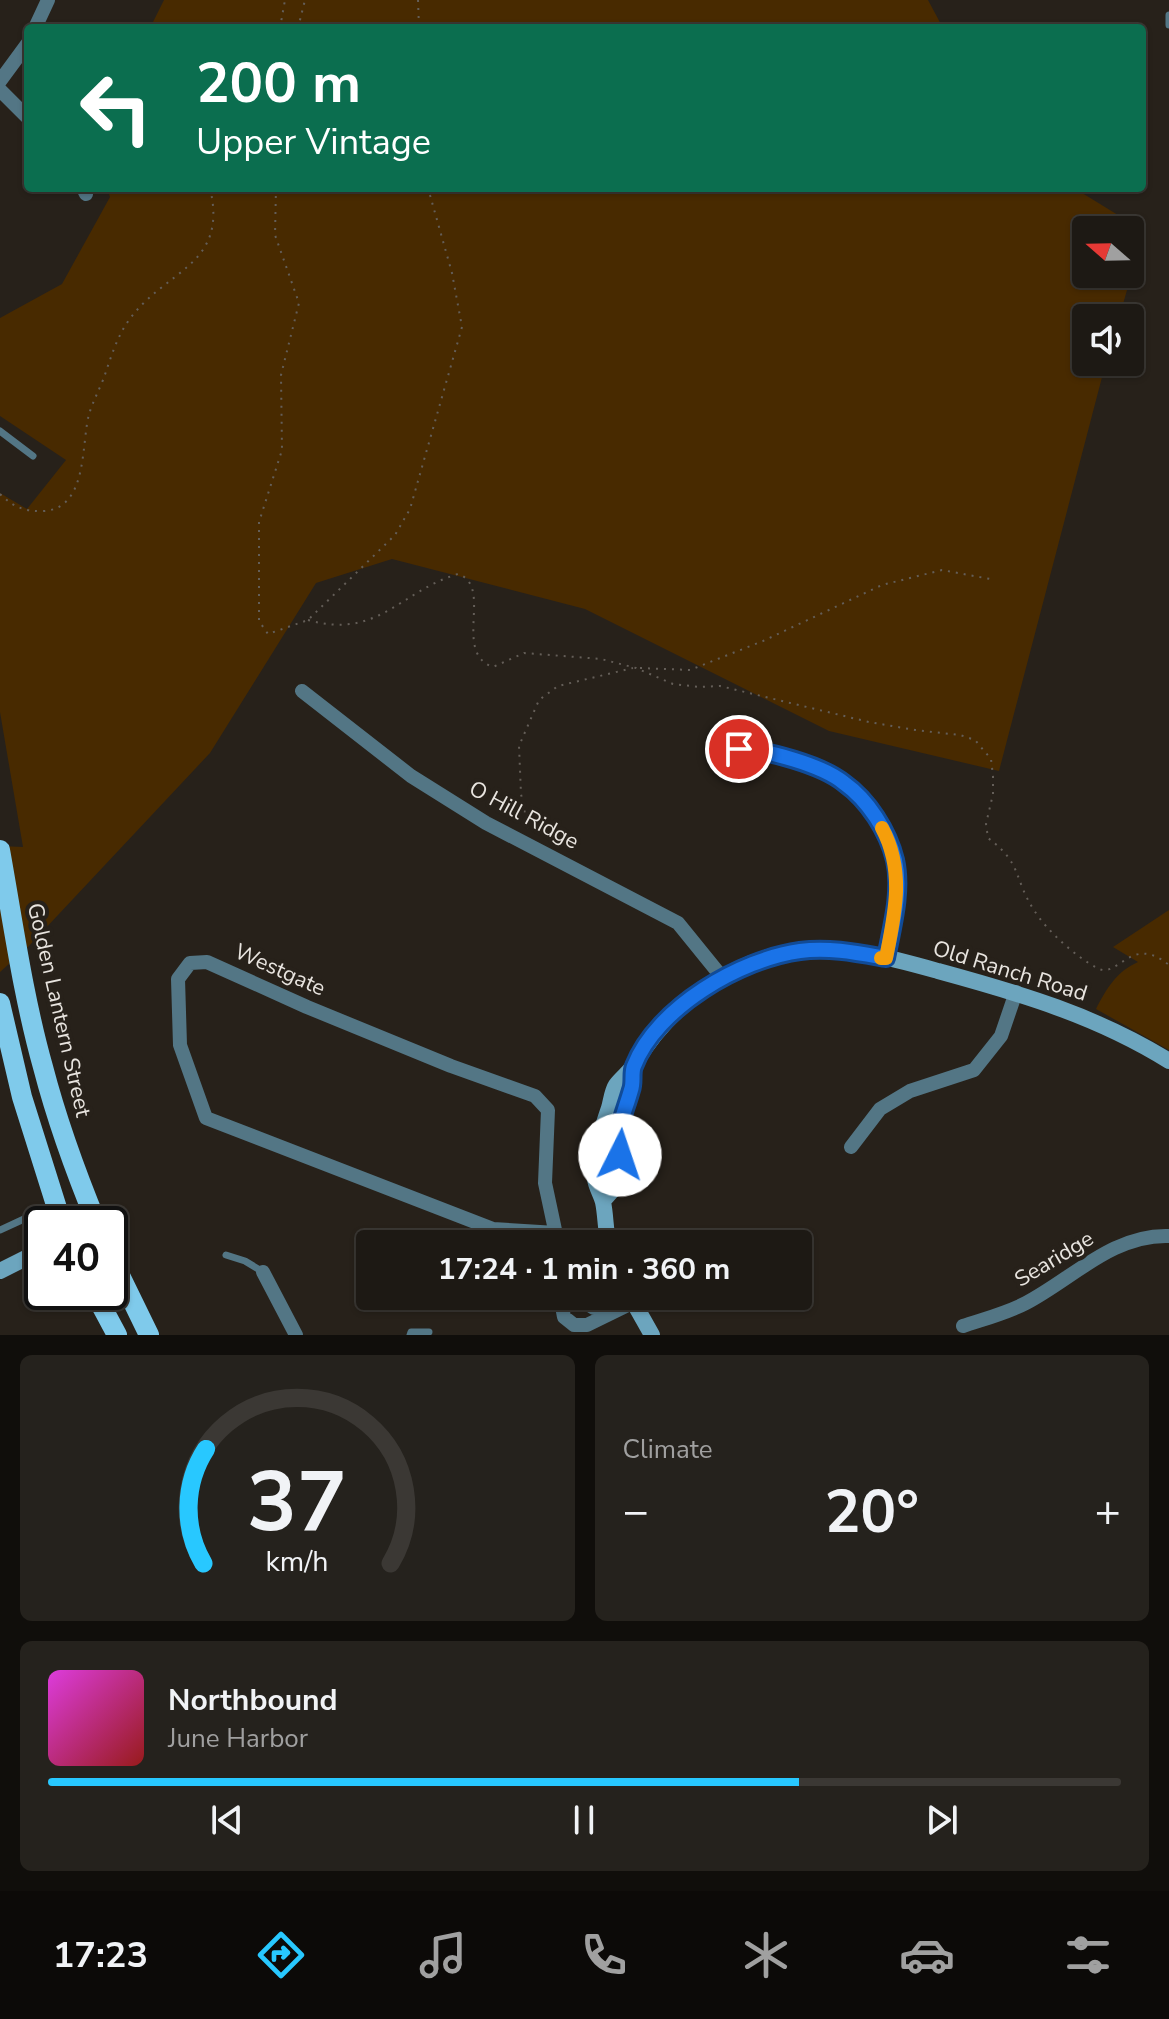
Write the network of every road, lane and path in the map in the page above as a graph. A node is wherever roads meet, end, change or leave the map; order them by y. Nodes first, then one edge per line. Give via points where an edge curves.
1 (48, 0) edge
2 (285, 0) edge
3 (305, 0) edge
4 (418, 0) edge
5 (1169, 15) edge
6 (37, 24) edge
7 (281, 24) edge
8 (299, 24) edge
9 (419, 24) edge
10 (1169, 25) edge
11 (24, 48) edge
12 (0, 81) edge
13 (0, 90) edge
14 (24, 114) edge
15 (210, 192) edge
16 (276, 192) edge
17 (429, 192) edge
18 (0, 431) edge
19 (33, 456) dead end
20 (0, 494) edge
21 (990, 579) dead end
22 (308, 620) junction
23 (636, 668) junction
24 (302, 691) dead end
25 (718, 748) dead end
26 (532, 846) junction
27 (0, 850) edge
28 (886, 958) junction
29 (1169, 965) edge
30 (721, 976) junction
31 (1016, 992) junction
32 (0, 1003) edge
33 (1169, 1061) edge
34 (851, 1147) dead end
35 (56, 1206) edge
36 (90, 1206) edge
37 (24, 1219) dead end
38 (0, 1230) edge
39 (605, 1230) edge
40 (1169, 1236) edge
41 (557, 1238) edge
42 (226, 1255) dead end
43 (24, 1259) edge
44 (0, 1271) edge
45 (263, 1272) joint
46 (128, 1292) edge
47 (104, 1310) edge
48 (565, 1310) edge
49 (610, 1310) edge
50 (636, 1310) edge
51 (963, 1326) dead end
52 (429, 1332) dead end
53 (117, 1335) edge
54 (149, 1335) edge
55 (296, 1335) edge
56 (410, 1335) edge
57 (652, 1335) edge

1 - 6 street
2 - 7 path
3 - 8 path
4 - 9 path
5 - 10 lane
11 - 12 street
13 - 14 street
15 - 20 path via 214,222 207,247 145,301 120,335 90,412 79,476 67,502 32,512
16 - 22 path via 275,235 299,303 281,375 282,450 259,522 259,621 268,634
17 - 22 path via 457,300 462,327 458,342 410,509 395,535
18 - 19 lane
21 - 23 path via 942,570 882,585 690,670
22 - 23 path via 363,622 458,574 470,584 476,656 487,666 497,667 524,653 601,659
23 - 26 path via 558,686 539,700 519,746 521,794
23 - 29 path via 673,684 720,686 869,722 975,740 991,759 988,838 1011,859 1041,920 1097,969 1111,969 1143,953
24 - 26 street, O Hill Ridge via 411,776
25 - 28 street via 760,749 798,762 843,781 864,802 895,861 897,884
26 - 30 street, O Hill Ridge via 678,923
27 - 36 main road, Golden Lantern Street via 42,1065
28 - 30 street, Old Ranch Road via 802,950
28 - 31 street, Old Ranch Road
30 - 39 street, Old Ranch Road via 651,1037 633,1068 633,1085 616,1134 618,1184 603,1201
31 - 33 street, Old Ranch Road via 1102,1024
31 - 34 street via 1001,1036 974,1070 910,1091 880,1109
32 - 35 main road
37 - 38 lane
40 - 51 street, Searidge via 1130,1242 1025,1304
41 - 41 street, Westgate via 545,1183 548,1110 535,1096 321,1013 207,962 190,963 178,979 180,1045 206,1118 493,1229
42 - 45 lane
43 - 44 street
45 - 55 street
46 - 54 main road
47 - 53 main road
48 - 49 street via 564,1317 574,1325 587,1325
50 - 57 street
52 - 56 lane

